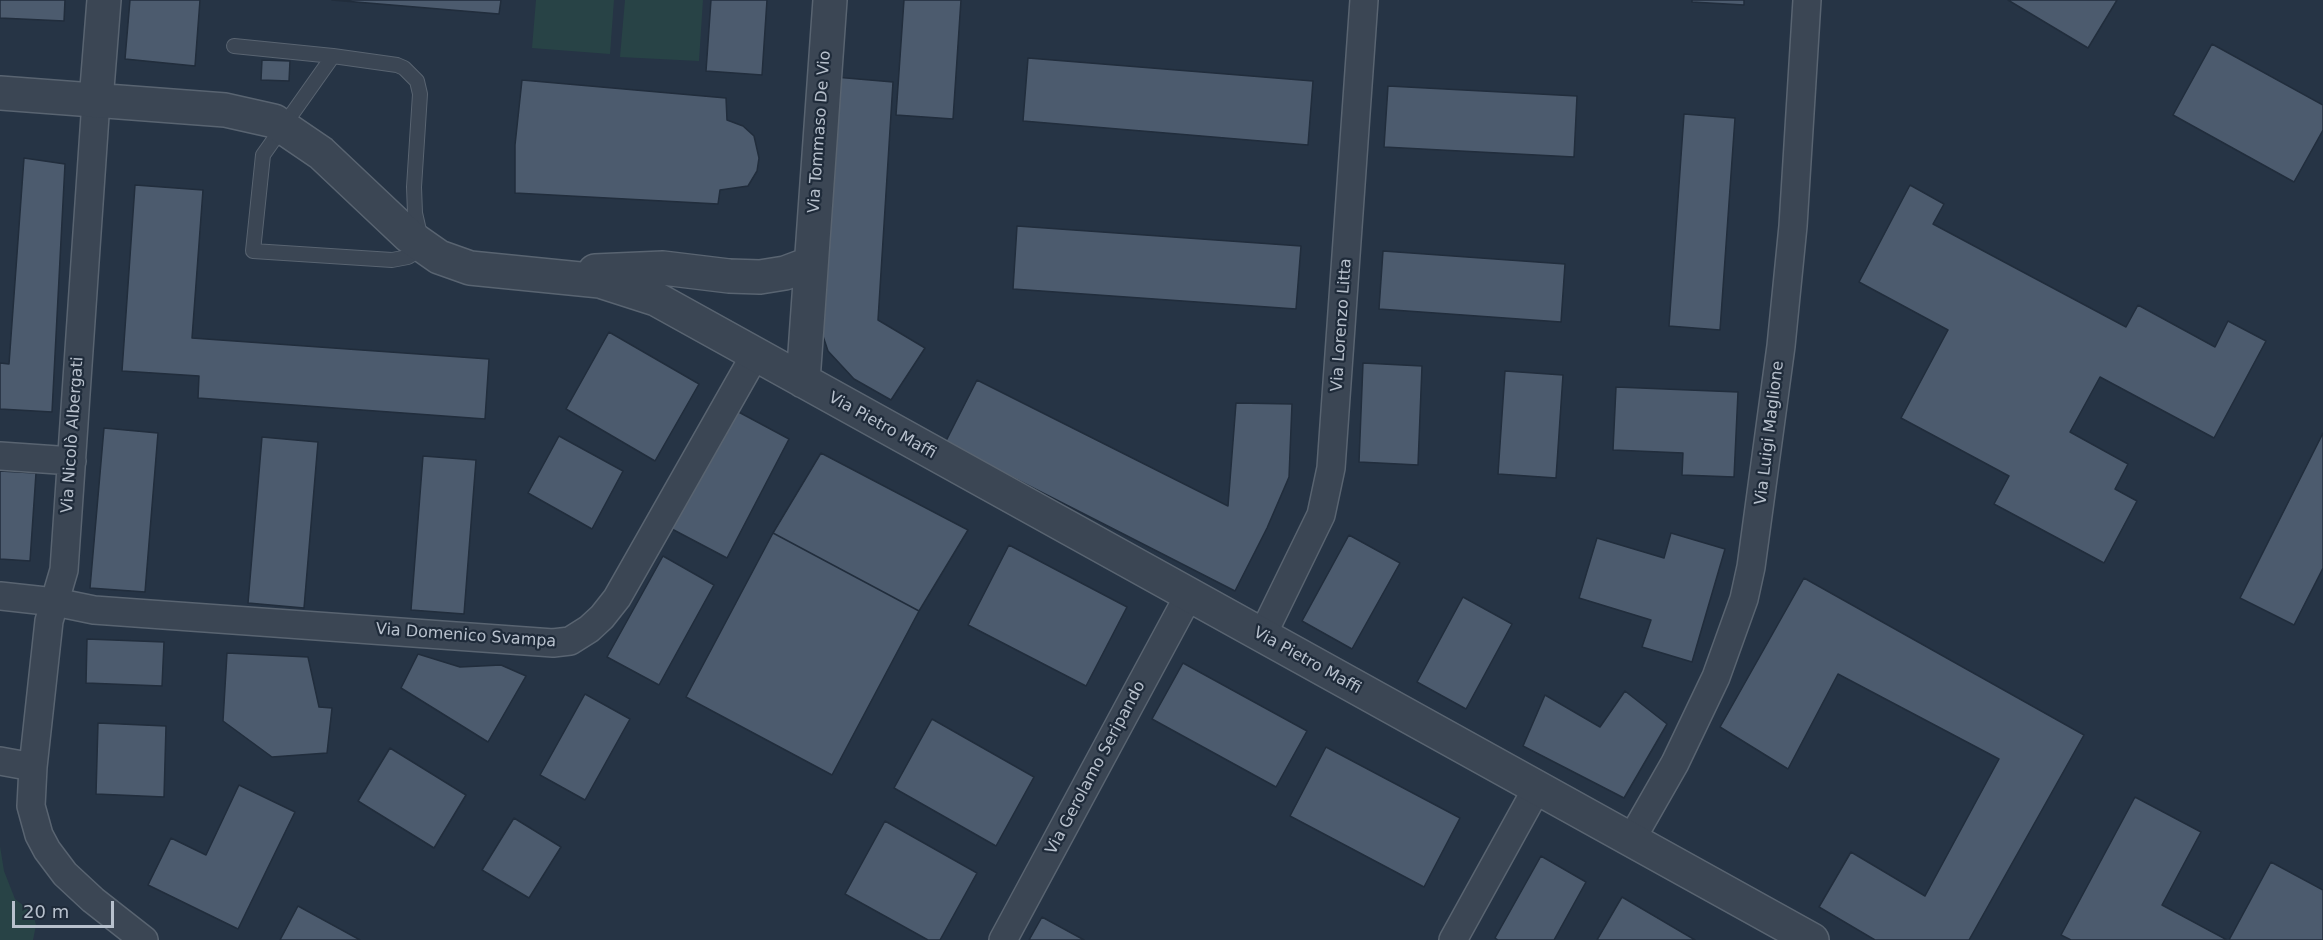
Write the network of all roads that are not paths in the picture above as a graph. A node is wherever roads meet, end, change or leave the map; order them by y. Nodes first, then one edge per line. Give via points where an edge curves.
1 (104, 0) edge
2 (830, 0) edge
3 (1364, 0) edge
4 (1807, 0) edge
5 (234, 46) dead end
6 (333, 56) junction
7 (0, 93) edge
8 (96, 101) junction
9 (284, 126) junction
10 (423, 248) junction
11 (809, 264) junction
12 (555, 276) junction
13 (755, 355) junction
14 (803, 381) junction
15 (0, 456) edge
16 (72, 461) junction
17 (1189, 595) junction
18 (0, 596) edge
19 (55, 602) junction
20 (1262, 636) junction
21 (0, 761) edge
22 (33, 767) junction
23 (1537, 788) junction
24 (1631, 840) junction
25 (144, 940) edge
26 (1003, 940) edge
27 (1453, 940) edge
28 (1812, 940) edge

1 - 8 street
2 - 11 street, Via Tommaso De Vio
3 - 20 street, Via Lorenzo Litta via 1331,468 1321,516
4 - 24 street, Via Luigi Maglione via 1781,346 1751,567 1734,628 1704,704
5 - 6 lane
6 - 9 lane
6 - 10 lane via 397,65 417,81 420,94 414,194
7 - 8 street
8 - 9 street via 225,110
8 - 16 street, Via Nicolò Albergati
9 - 10 street via 321,153
9 - 10 lane via 263,155 253,250 392,260
10 - 12 street via 470,268
11 - 12 street via 760,277 663,268
11 - 14 street, Via Tommaso De Vio
12 - 13 street, Via Pietro Maffi via 600,281 640,293
13 - 14 street, Via Pietro Maffi
13 - 19 street, Via Domenico Svampa via 617,598 589,629 570,641 553,643 117,612
14 - 17 street, Via Pietro Maffi
15 - 16 street
16 - 19 street, Via Nicolò Albergati via 64,570
17 - 20 street, Via Pietro Maffi
17 - 26 street, Via Gerolamo Seripando
18 - 19 street, Via Domenico Svampa
19 - 22 street, Via Nicolò Albergati
20 - 23 street, Via Pietro Maffi
21 - 22 street
22 - 25 street, Via Nicolò Albergati via 32,806 47,850 70,880
23 - 24 street, Via Pietro Maffi
23 - 27 street
24 - 28 street, Via Pietro Maffi

